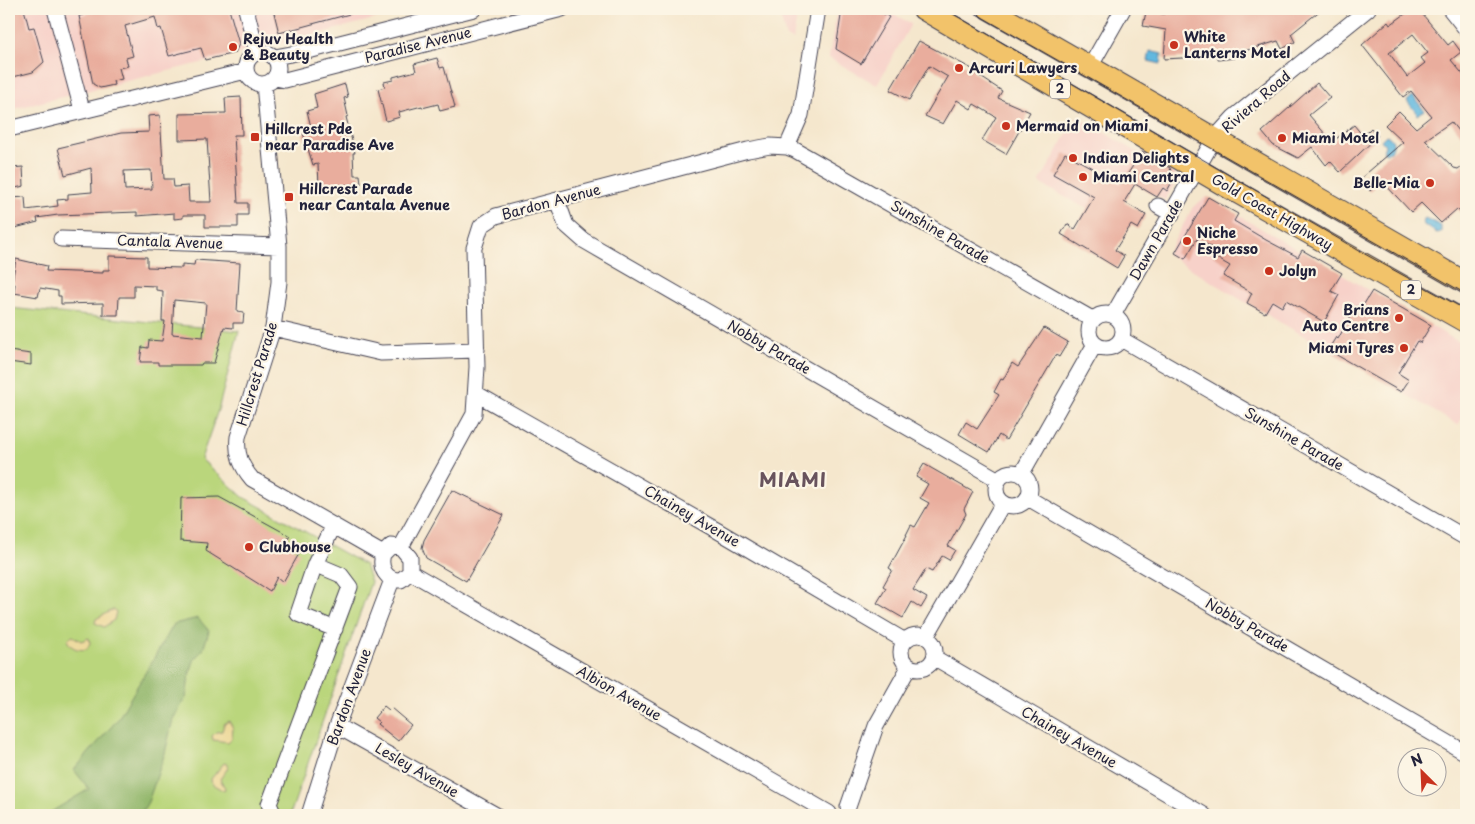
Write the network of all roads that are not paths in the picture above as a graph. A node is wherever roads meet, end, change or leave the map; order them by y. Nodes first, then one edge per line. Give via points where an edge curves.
1 (55, 9) edge
2 (246, 9) edge
3 (474, 9) edge
4 (562, 9) edge
5 (818, 9) edge
6 (923, 9) edge
7 (989, 9) edge
8 (1123, 9) edge
9 (1368, 9) edge
10 (1450, 9) edge
11 (1466, 29) edge
12 (257, 52) junction
13 (275, 57) junction
14 (1090, 67) junction
15 (246, 71) junction
16 (269, 81) junction
17 (82, 110) junction
18 (9, 129) edge
19 (1214, 139) junction
20 (787, 147) junction
21 (1197, 169) junction
22 (558, 200) junction
23 (1158, 206) dead end
24 (1172, 214) junction
25 (60, 239) dead end
26 (279, 246) junction
27 (1466, 283) edge
28 (1113, 315) junction
29 (1092, 320) junction
30 (1466, 322) edge
31 (273, 328) junction
32 (1121, 339) junction
33 (1095, 344) junction
34 (477, 350) junction
35 (477, 394) junction
36 (1022, 473) junction
37 (998, 479) junction
38 (1028, 498) junction
39 (1003, 503) junction
40 (333, 527) junction
41 (1466, 538) edge
42 (401, 547) junction
43 (383, 554) junction
44 (315, 564) junction
45 (410, 572) junction
46 (392, 580) junction
47 (335, 629) junction
48 (926, 637) junction
49 (905, 641) junction
50 (935, 658) junction
51 (909, 667) junction
52 (338, 726) junction
53 (1466, 753) edge
54 (852, 811) edge
55 (829, 814) edge
56 (274, 815) edge
57 (308, 815) edge
58 (496, 815) edge
59 (1204, 815) edge

1 - 17 street
2 - 12 street
3 - 13 street, Paradise Avenue
4 - 16 street, Paradise Avenue via 285,80
5 - 20 street via 801,115
6 - 21 highway, Gold Coast Highway / 2
7 - 14 highway, 2
8 - 14 street
9 - 19 street, Riviera Road via 1234,118
10 - 11 street
12 - 13 street
12 - 15 street via 247,62
13 - 16 street via 278,70
14 - 19 highway, 2
15 - 16 street via 251,79
15 - 17 street
16 - 26 street, Hillcrest Parade
17 - 18 street
19 - 21 street, Dawn Parade
19 - 27 highway, 2
20 - 22 street, Bardon Avenue via 748,150
20 - 29 street, Sunshine Parade
21 - 24 street, Dawn Parade
21 - 30 highway, Gold Coast Highway / 2
22 - 34 street, Bardon Avenue via 496,216 481,226 474,248
22 - 37 street, Nobby Parade via 566,225 583,240
23 - 24 street
24 - 28 street, Dawn Parade
25 - 26 street, Cantala Avenue
26 - 31 street, Hillcrest Parade via 279,282
28 - 29 street via 1104,313
28 - 32 street via 1123,329
29 - 33 street via 1089,335
31 - 34 street via 381,353
31 - 40 street, Hillcrest Parade via 238,436 239,459 252,479
32 - 33 street via 1109,348
32 - 41 street, Sunshine Parade
33 - 36 street
34 - 35 street, Bardon Avenue
35 - 42 street, Bardon Avenue via 474,414
35 - 49 street, Chainey Avenue
36 - 37 street via 1011,471
36 - 38 street via 1030,487
37 - 39 street via 996,493
38 - 39 street via 1016,506
38 - 53 street, Nobby Parade
39 - 48 street
40 - 43 street, Hillcrest Parade
40 - 44 street
42 - 43 street via 391,546
42 - 45 street via 410,558
43 - 46 street via 384,570
44 - 47 street via 341,576 350,587
44 - 47 street via 298,614
45 - 46 street via 401,580
45 - 55 street, Albion Avenue
46 - 52 street, Bardon Avenue
47 - 56 street via 270,804
48 - 49 street via 917,635
48 - 50 street via 933,643
49 - 51 street via 901,656
50 - 51 street via 930,666 922,669
50 - 59 street, Chainey Avenue
51 - 54 street via 876,726
52 - 57 street, Bardon Avenue
52 - 58 street, Lesley Avenue
54 - 55 street via 838,806

